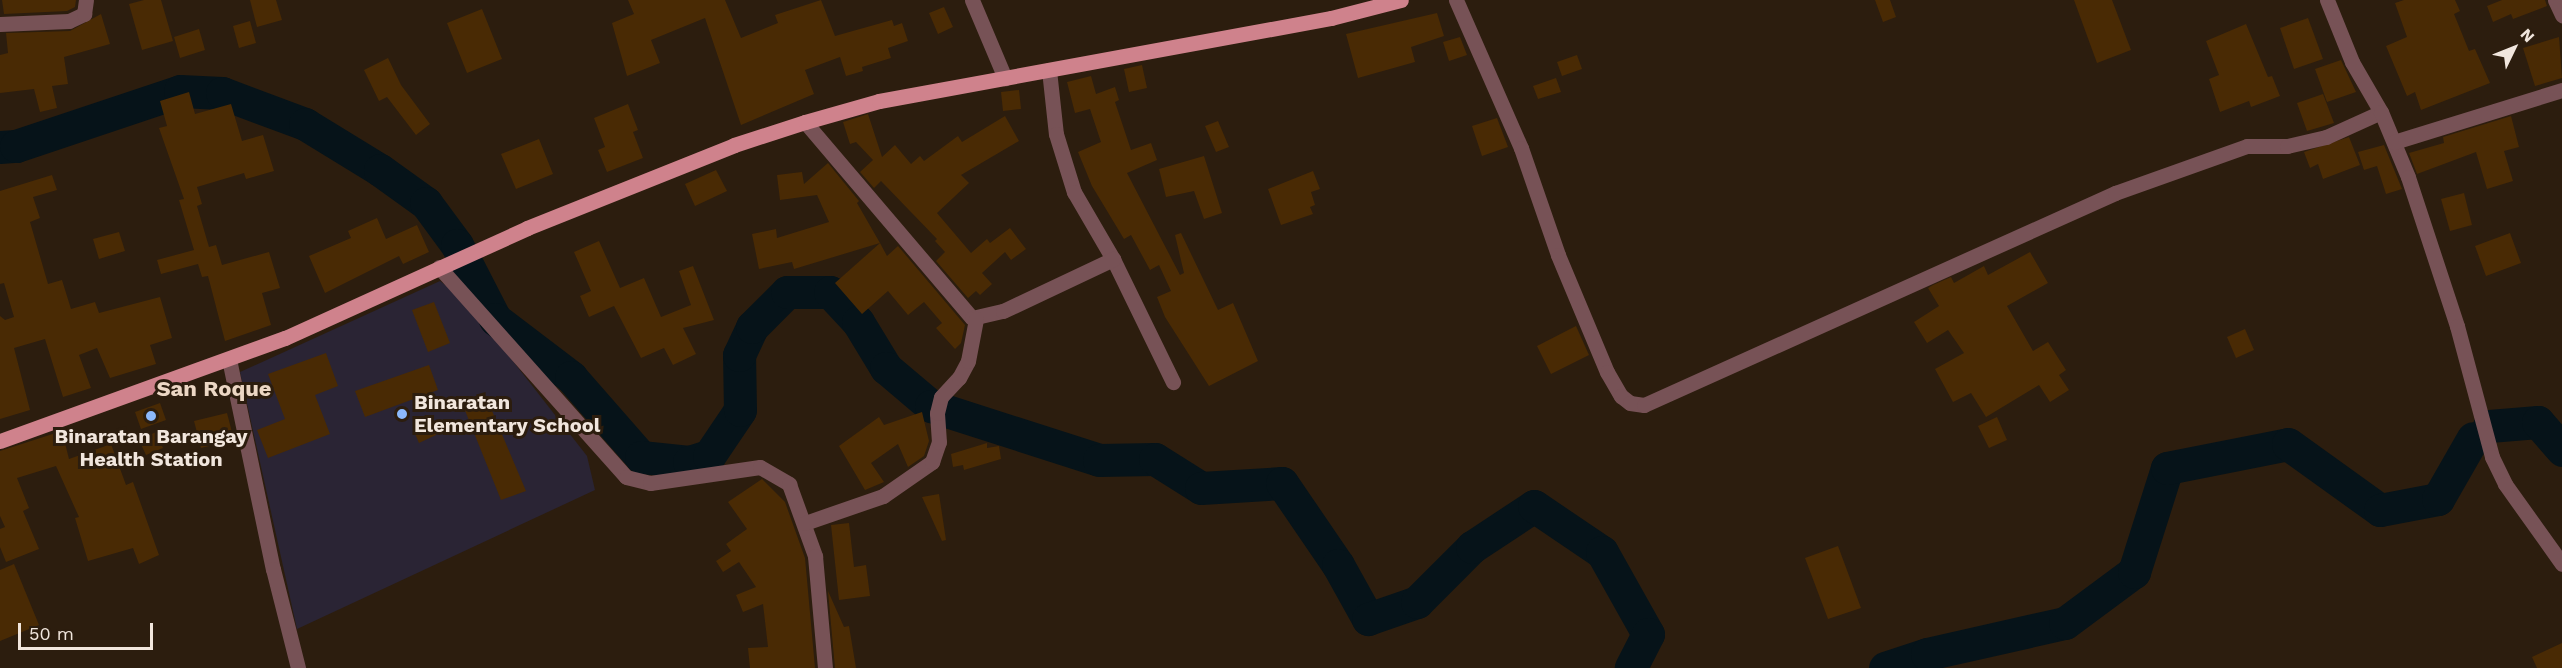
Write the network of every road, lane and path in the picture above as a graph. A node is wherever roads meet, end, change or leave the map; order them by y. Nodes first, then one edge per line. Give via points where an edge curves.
1 (86, 0) edge
2 (972, 0) edge
3 (1401, 0) edge
4 (1456, 0) edge
5 (2327, 0) edge
6 (2555, 0) edge
7 (2562, 15) edge
8 (0, 24) edge
9 (1048, 70) junction
10 (1005, 78) junction
11 (2562, 90) edge
12 (2381, 112) junction
13 (805, 122) junction
14 (2394, 142) junction
15 (1113, 259) junction
16 (439, 267) junction
17 (976, 319) junction
18 (229, 359) junction
19 (1173, 382) dead end
20 (0, 441) edge
21 (805, 523) junction
22 (2562, 564) edge
23 (298, 668) edge
24 (825, 668) edge

1 - 8 street via 84,14 69,21
2 - 10 street
3 - 9 main road via 1331,18
4 - 12 street via 1521,148 1558,255 1606,372 1621,396 1630,403 1644,405 2115,193 2247,147 2287,146 2326,137
5 - 12 street via 2352,62
6 - 7 street
9 - 10 main road
9 - 15 street via 1056,134 1074,192
10 - 13 main road via 879,101
11 - 14 street
12 - 14 street
13 - 16 main road via 734,145
13 - 17 street via 898,236
14 - 22 street via 2457,326 2484,437 2505,484
15 - 17 street
15 - 19 street
16 - 18 main road
16 - 21 street via 626,477 650,483 760,467 789,484
17 - 21 street via 968,361 959,378 940,397 939,442 924,471 883,496
18 - 20 main road
18 - 23 street via 273,570
21 - 24 street via 815,556

